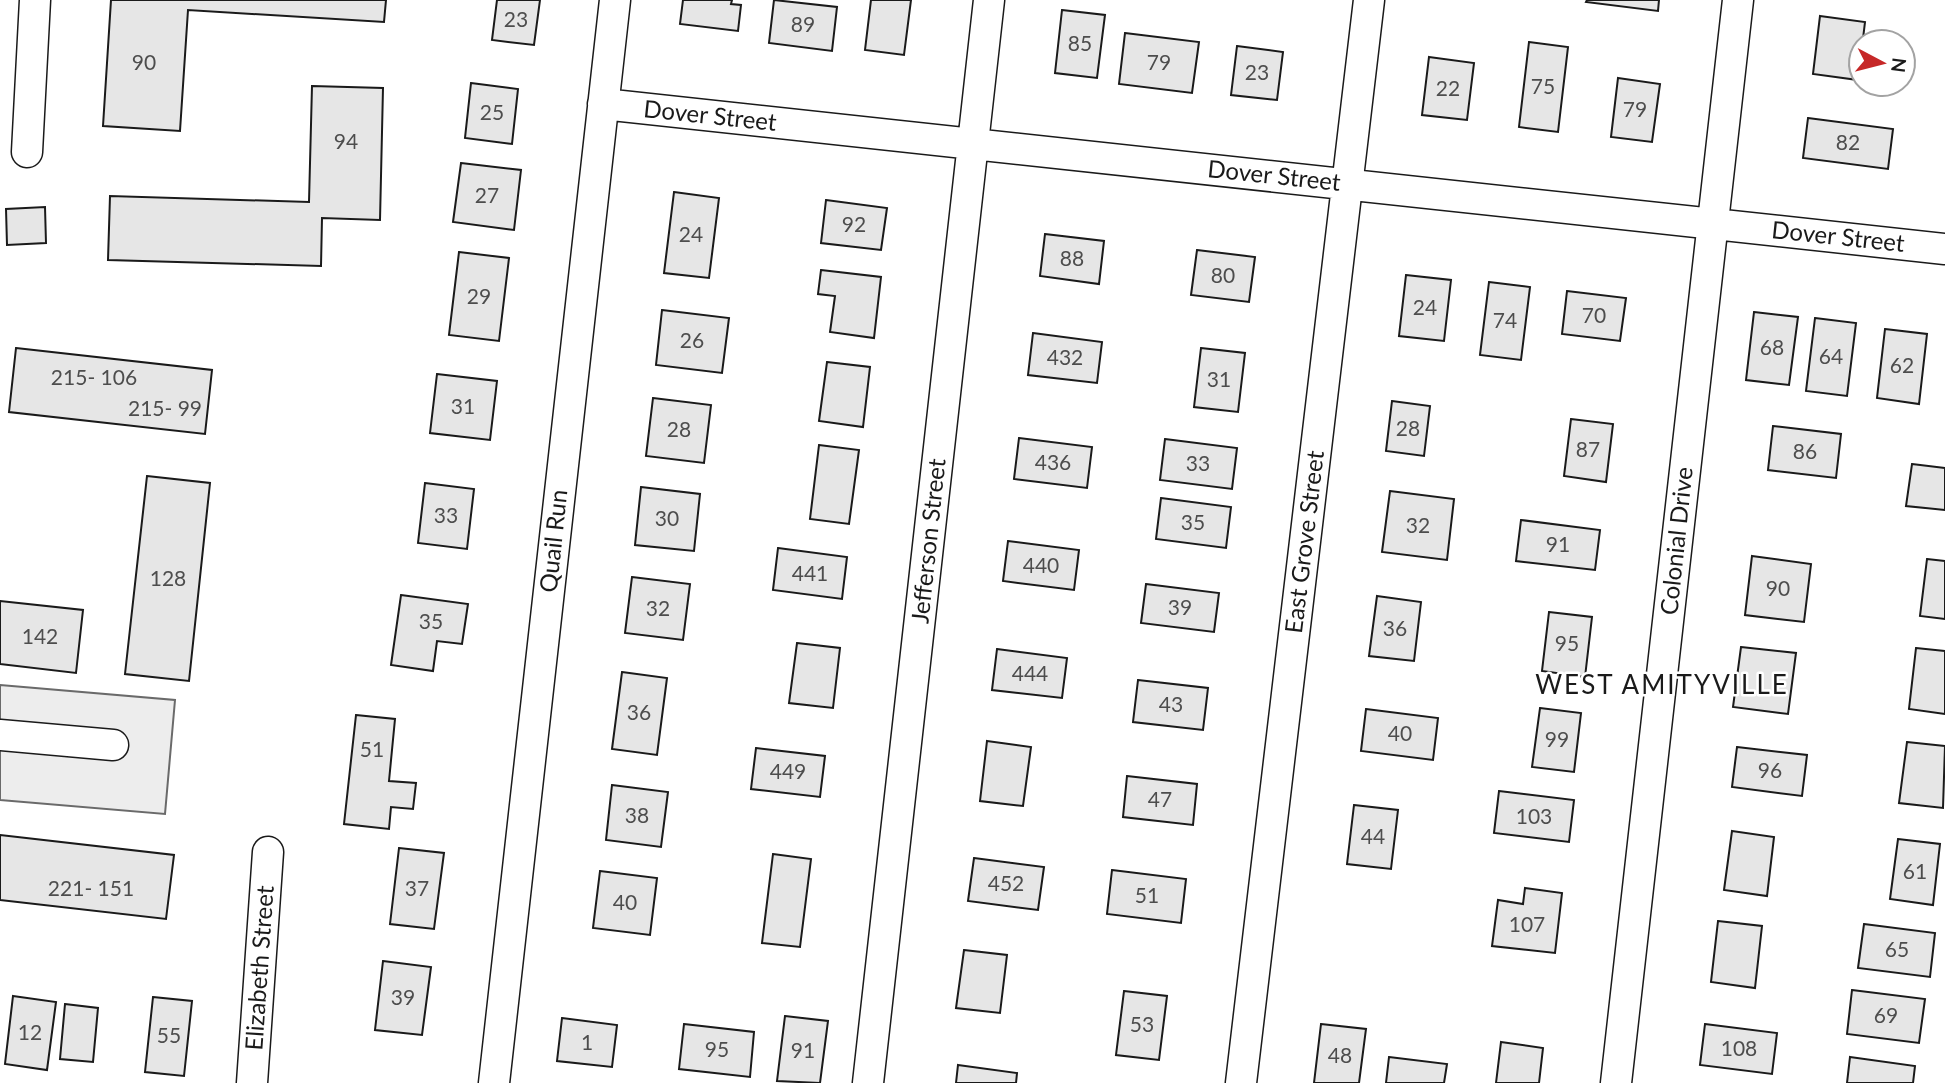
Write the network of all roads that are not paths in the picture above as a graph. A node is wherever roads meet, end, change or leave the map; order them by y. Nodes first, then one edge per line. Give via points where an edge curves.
1 (35, 0) edge
2 (615, 0) edge
3 (989, 0) edge
4 (1369, 0) edge
5 (1738, 0) edge
6 (603, 104) junction
7 (973, 144) junction
8 (27, 152) dead end
9 (1348, 184) junction
10 (1713, 224) junction
11 (1945, 249) edge
12 (0, 735) edge
13 (113, 744) dead end
14 (268, 852) dead end
15 (252, 1083) edge
16 (494, 1083) edge
17 (868, 1083) edge
18 (1241, 1083) edge
19 (1616, 1083) edge

1 - 8 street
2 - 6 street, Quail Run
3 - 7 street, Jefferson Street
4 - 9 street, East Grove Street
5 - 10 street, Colonial Drive
6 - 7 street, Dover Street
6 - 16 street, Quail Run
7 - 9 street, Dover Street
7 - 17 street, Jefferson Street
9 - 10 street, Dover Street
9 - 18 street, East Grove Street
10 - 11 street, Dover Street
10 - 19 street, Colonial Drive
12 - 13 street
14 - 15 street, Elizabeth Street

